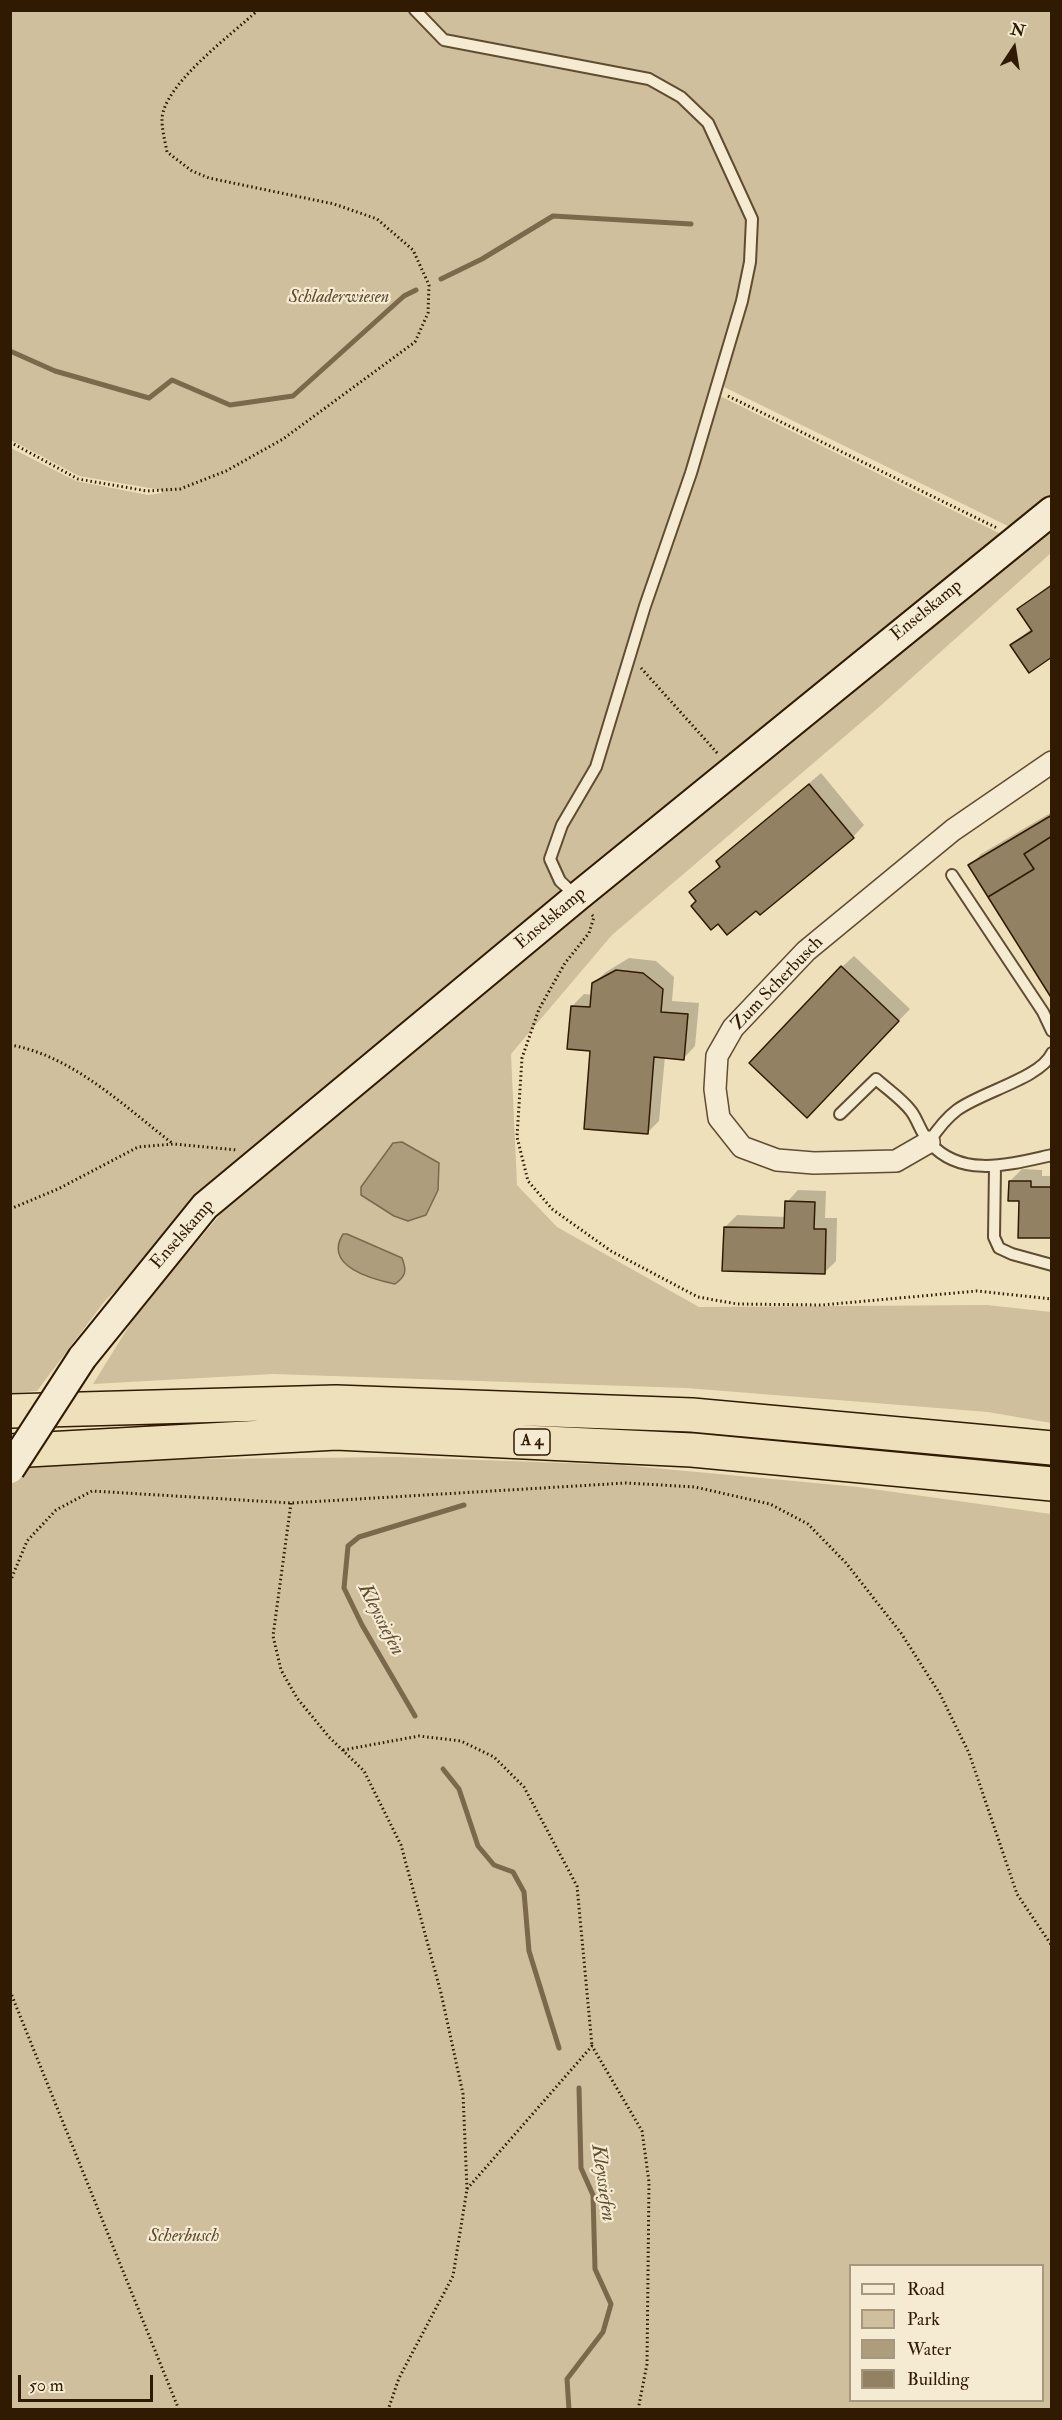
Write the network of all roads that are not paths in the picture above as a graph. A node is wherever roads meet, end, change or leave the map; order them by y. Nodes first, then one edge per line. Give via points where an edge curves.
1 (415, 10) edge
2 (1052, 511) edge
3 (1052, 762) edge
4 (952, 875) dead end
5 (577, 897) junction
6 (1052, 1031) edge
7 (1052, 1053) edge
8 (840, 1114) dead end
9 (929, 1142) junction
10 (1052, 1155) edge
11 (995, 1167) junction
12 (1052, 1265) edge
13 (10, 1411) edge
14 (1052, 1448) edge
15 (10, 1451) edge
16 (10, 1469) edge
17 (1052, 1484) edge

1 - 5 lane via 444,40 649,79 681,97 708,123 752,219 750,261 742,301 691,473 596,767 562,825 550,859 560,881
2 - 5 main road, Enselskamp
3 - 9 street, Zum Scherbusch via 953,830 806,951 733,1028 717,1056 715,1089 719,1119 742,1148 777,1160 896,1161
4 - 6 lane
5 - 16 main road, Enselskamp, bridge via 205,1206 82,1358
7 - 9 lane via 1039,1069 957,1110
8 - 9 lane via 876,1079 909,1109
9 - 11 lane via 950,1158
10 - 11 lane
11 - 12 lane via 994,1237 999,1248
13 - 14 highway, A 4 via 336,1402 693,1415
15 - 17 highway, A 4 via 336,1433 692,1450

